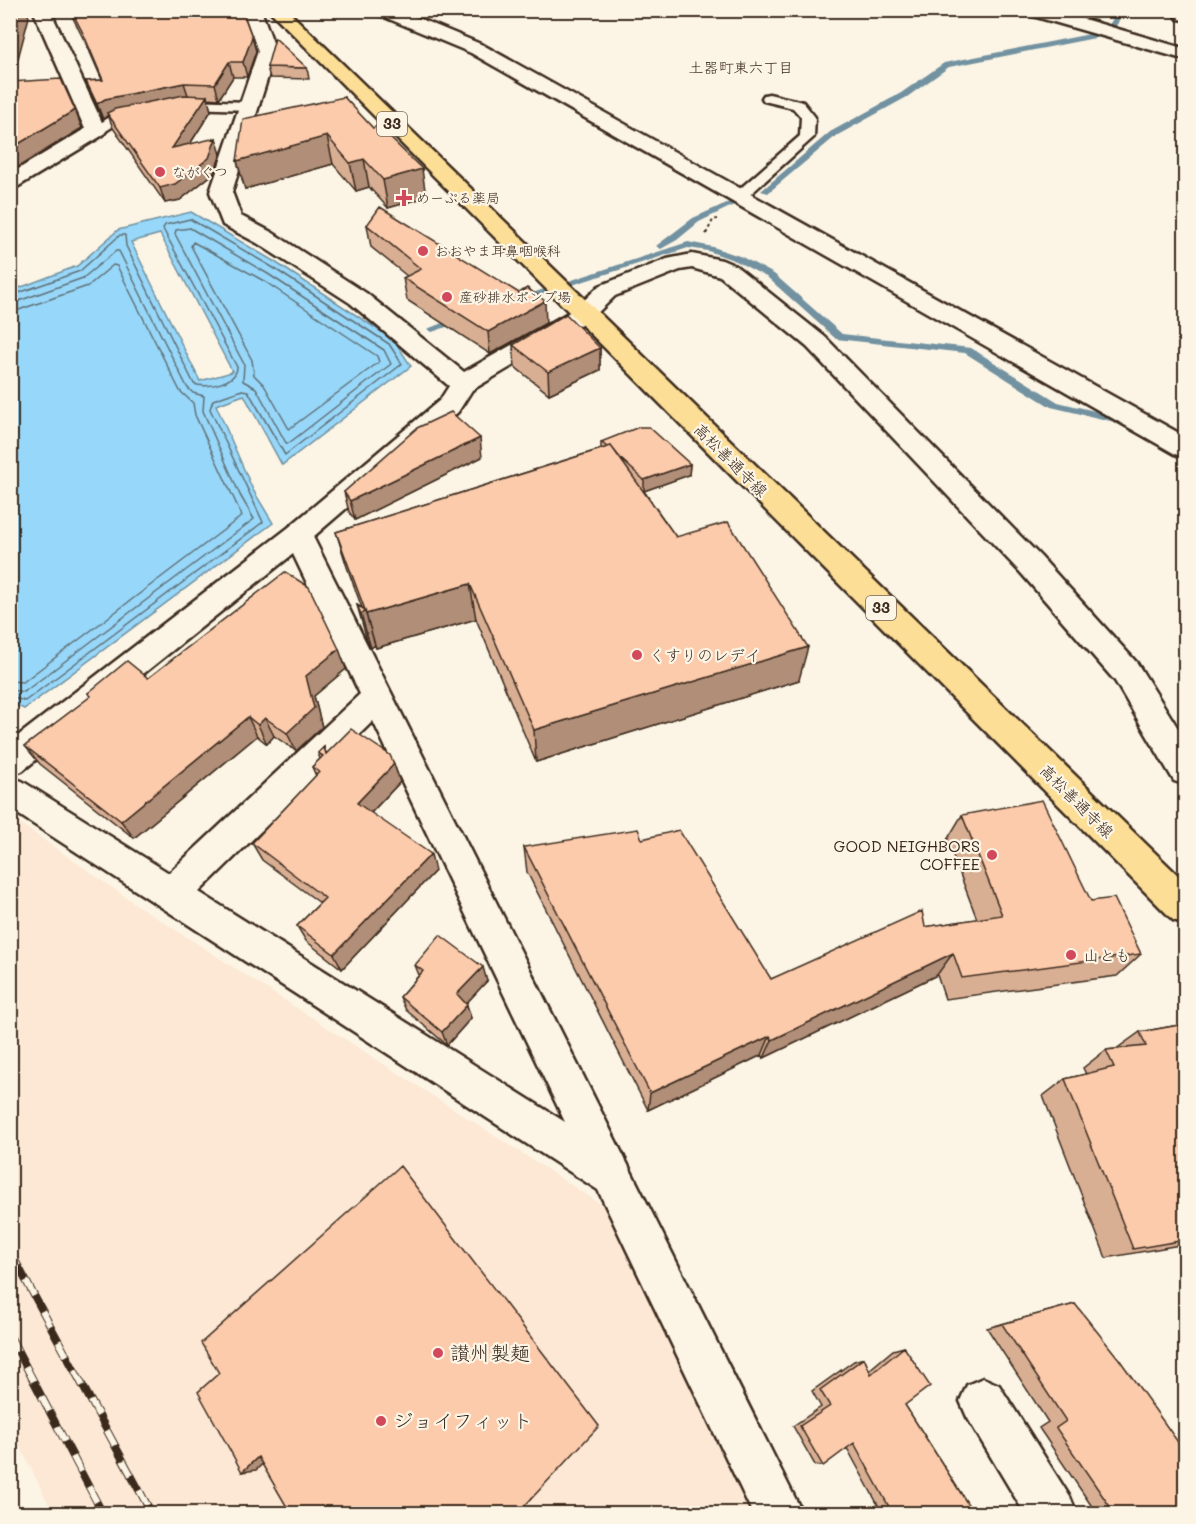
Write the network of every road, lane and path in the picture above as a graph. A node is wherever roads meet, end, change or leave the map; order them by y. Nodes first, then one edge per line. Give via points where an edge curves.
1 (41, 10) edge
2 (252, 10) edge
3 (277, 10) edge
4 (383, 10) edge
5 (1032, 10) edge
6 (1185, 55) edge
7 (769, 98) dead end
8 (249, 106) junction
9 (96, 131) junction
10 (10, 183) edge
11 (739, 196) junction
12 (579, 311) junction
13 (463, 384) junction
14 (1185, 449) edge
15 (298, 535) junction
16 (378, 696) junction
17 (10, 761) edge
18 (1185, 771) edge
19 (10, 791) edge
20 (172, 894) junction
21 (1185, 908) edge
22 (612, 1175) junction
23 (983, 1401) dead end
24 (779, 1514) edge
25 (1053, 1514) edge

1 - 9 street
2 - 8 street via 267,51
3 - 12 main road, 高松善通寺線 / 33
4 - 11 street via 477,49
5 - 6 street
7 - 11 lane via 798,105 808,117 807,137
8 - 9 lane via 189,104 116,119
8 - 13 street via 221,192 231,220 358,297
9 - 10 street
11 - 14 street
12 - 13 street
12 - 18 street via 607,291 675,264 692,261 728,271 816,342 1031,565 1126,672
12 - 21 main road, 高松善通寺線 / 33
13 - 15 street via 449,406
15 - 16 street
15 - 17 street
16 - 20 street
16 - 22 street
19 - 20 street
20 - 22 street
22 - 24 street
23 - 25 street

